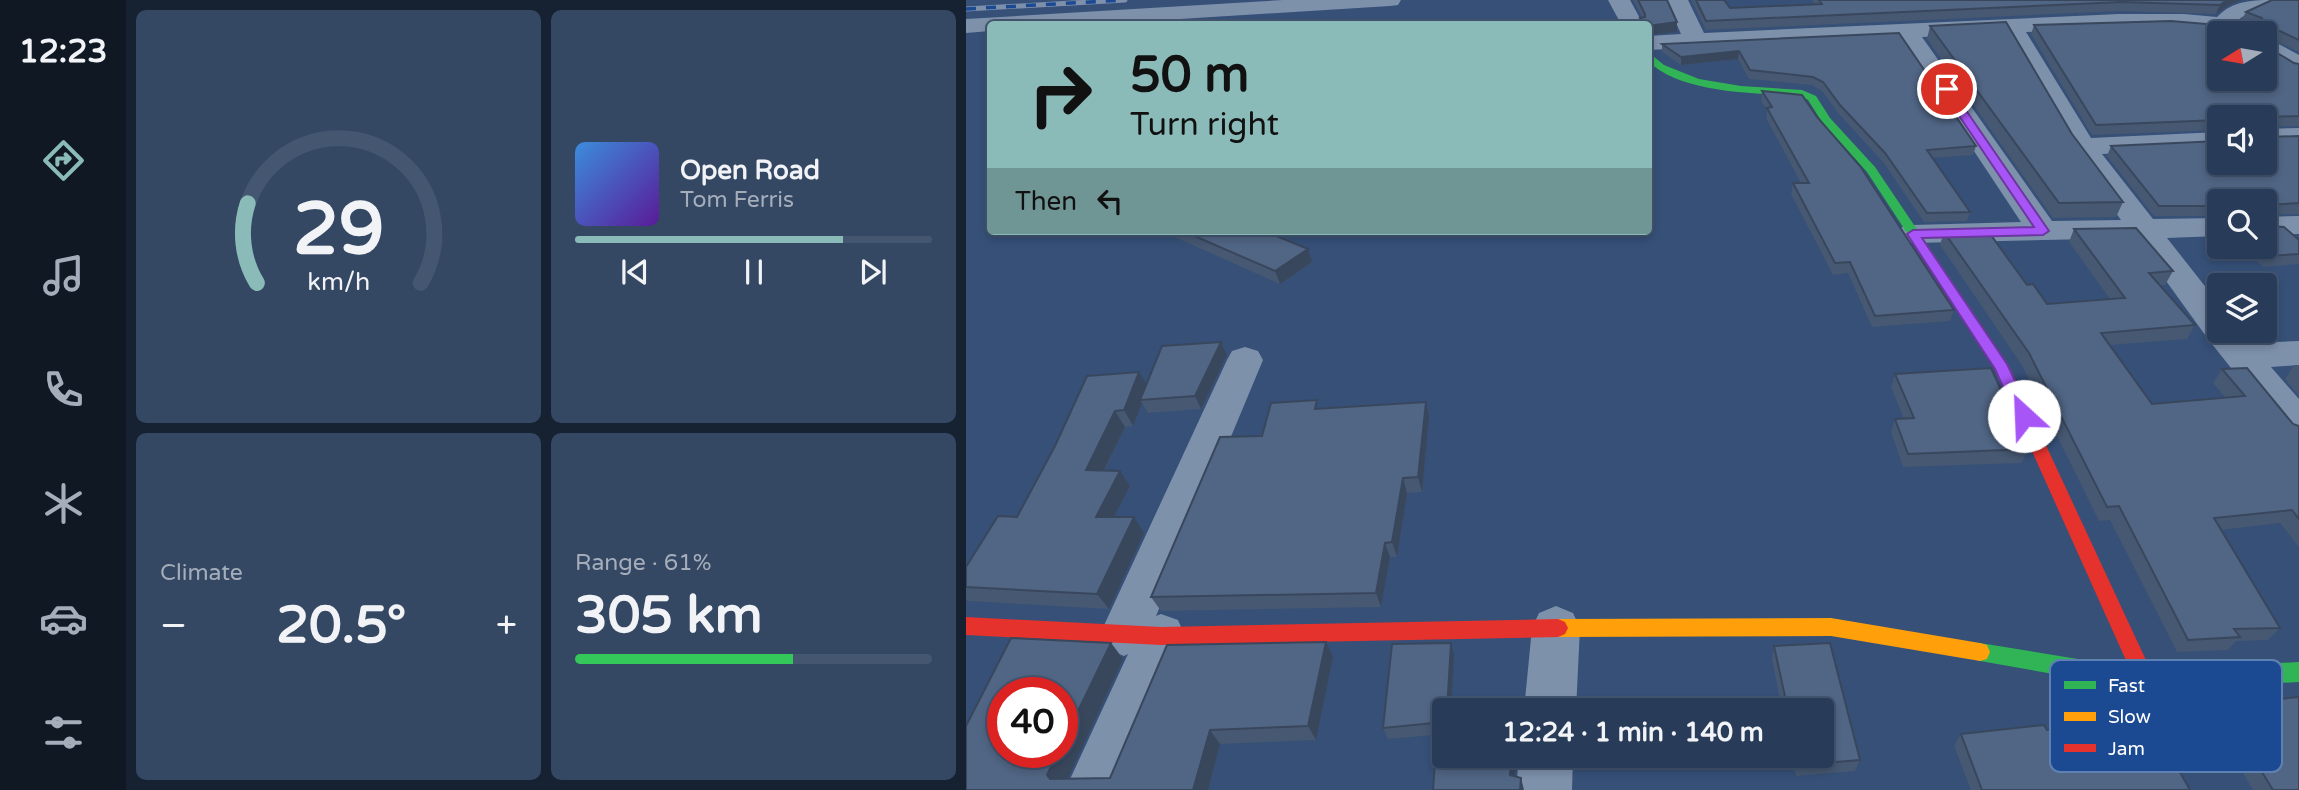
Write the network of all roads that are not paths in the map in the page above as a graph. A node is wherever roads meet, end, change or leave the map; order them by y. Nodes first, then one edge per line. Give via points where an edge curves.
1 (1390, 0) edge
2 (1619, 0) edge
3 (1677, 0) edge
4 (2266, 0) edge
5 (1048, 21) edge
6 (1630, 21) edge
7 (2225, 21) edge
8 (2207, 23) edge
9 (987, 25) edge
10 (966, 26) edge
11 (2012, 27) junction
12 (1905, 30) junction
13 (1695, 40) junction
14 (1652, 43) edge
15 (2281, 48) edge
16 (1652, 60) edge
17 (2299, 65) edge
18 (2299, 136) edge
19 (2277, 137) edge
20 (2207, 141) edge
21 (2082, 147) junction
22 (2299, 225) edge
23 (2277, 226) edge
24 (2207, 227) edge
25 (2142, 228) junction
26 (2043, 231) junction
27 (1913, 234) junction
28 (2207, 313) edge
29 (2230, 343) edge
30 (2248, 343) edge
31 (2299, 353) edge
32 (1245, 360) dead end
33 (2299, 426) edge
34 (966, 626) edge
35 (1556, 628) junction
36 (1143, 635) junction
37 (2136, 660) edge
38 (2050, 664) edge
39 (1551, 698) edge
40 (1545, 768) edge
41 (1093, 790) edge
42 (1544, 790) edge

1 - 5 street
2 - 6 street
3 - 13 street
4 - 7 street via 2229,13
8 - 11 street via 2186,20
9 - 10 street
11 - 12 street
11 - 21 street
12 - 13 street
12 - 26 street
13 - 14 street
15 - 17 street
16 - 27 street via 1671,75 1697,82 1802,93 1812,98 1871,170
18 - 19 street
20 - 21 street
21 - 25 street
22 - 23 street
24 - 25 street
25 - 26 street
25 - 28 street
26 - 27 street
27 - 37 street via 2002,368
29 - 33 street
30 - 31 street
32 - 36 street
34 - 36 street
35 - 36 street
35 - 38 street via 1831,627
35 - 39 street
36 - 41 street
40 - 42 street

